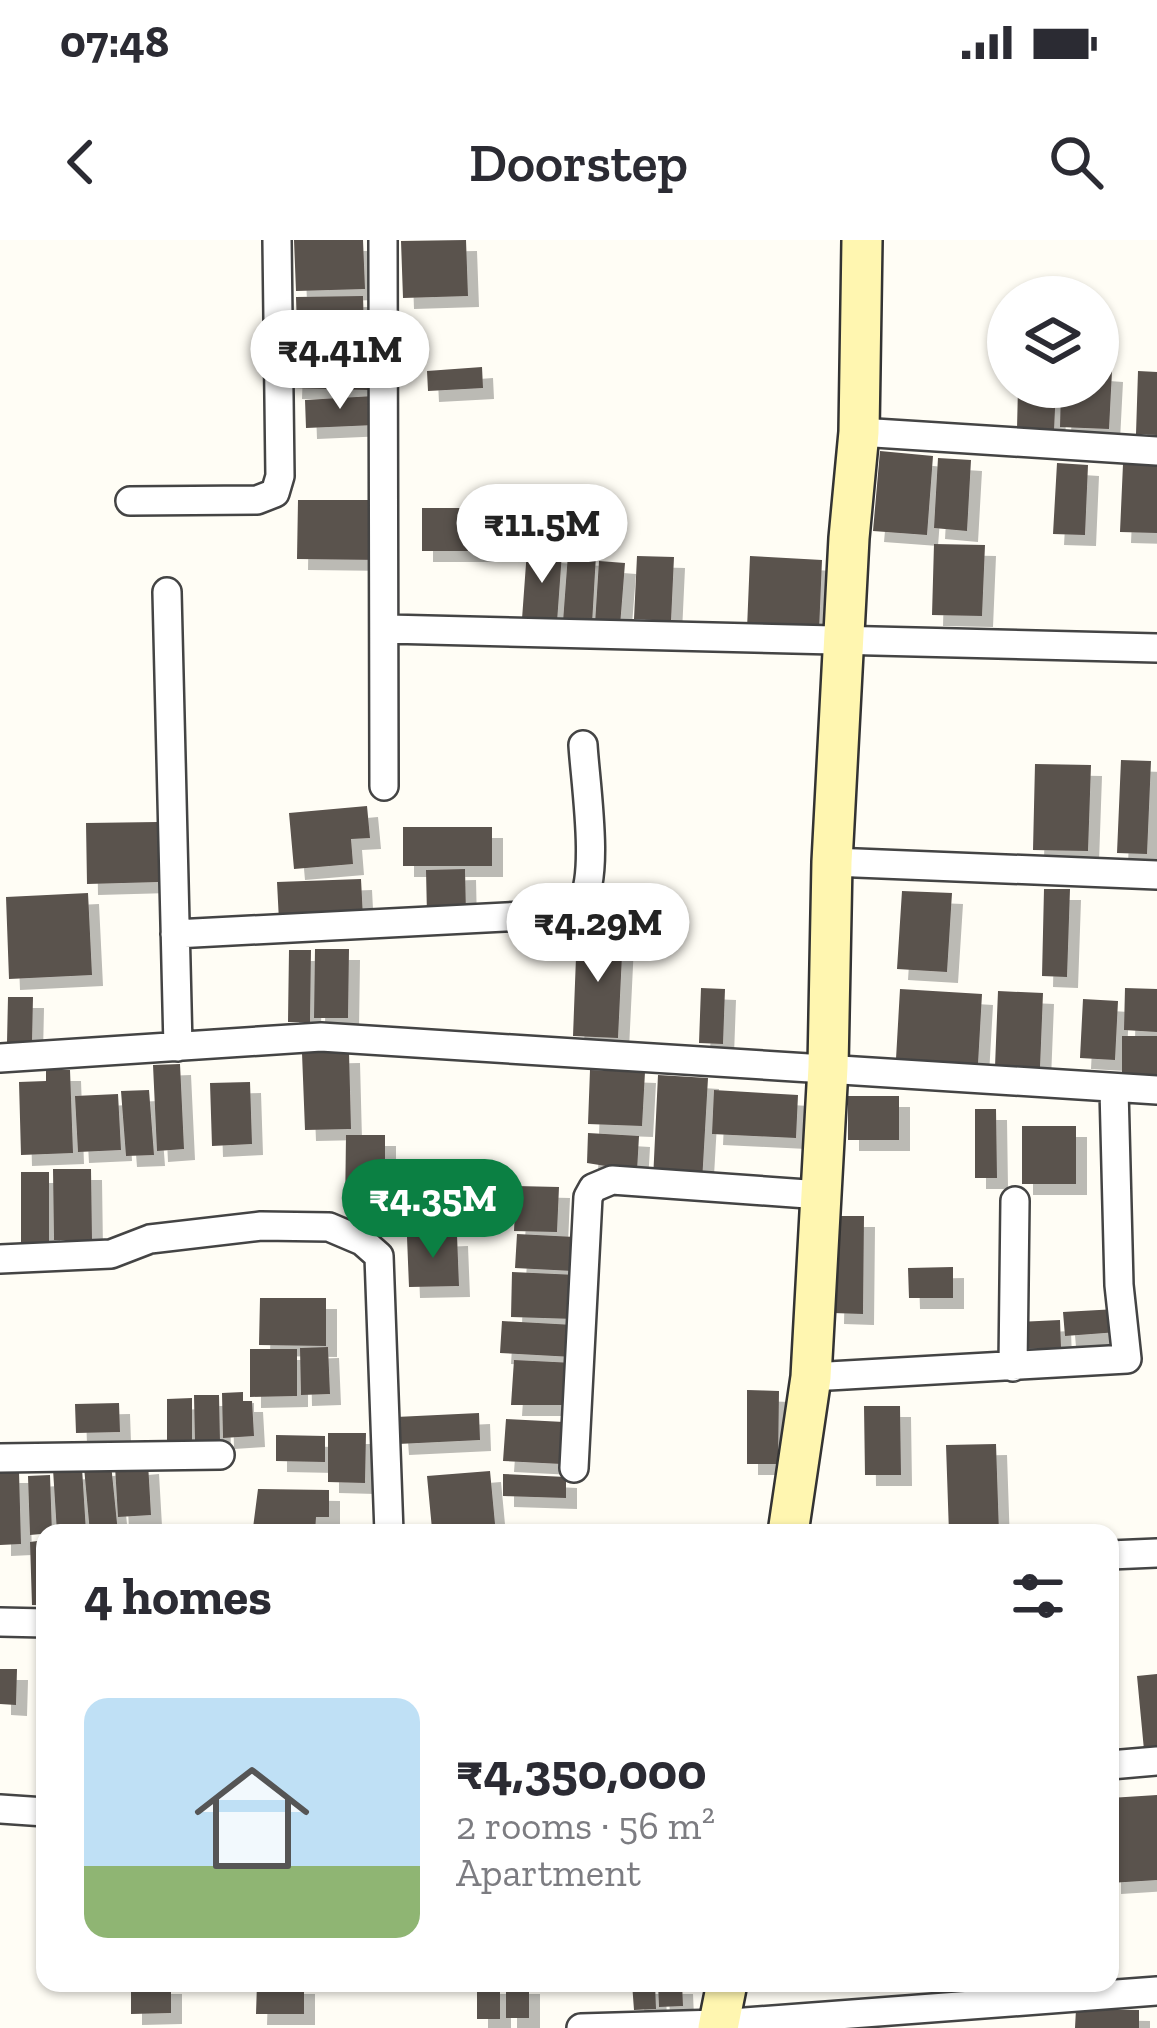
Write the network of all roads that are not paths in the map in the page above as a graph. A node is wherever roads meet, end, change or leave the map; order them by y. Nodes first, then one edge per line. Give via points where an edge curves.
1 (277, 240) edge
2 (383, 240) edge
3 (862, 240) edge
4 (859, 432) junction
5 (1157, 451) edge
6 (130, 501) dead end
7 (166, 592) dead end
8 (387, 628) junction
9 (844, 638) junction
10 (1157, 648) edge
11 (583, 745) dead end
12 (384, 786) dead end
13 (832, 862) junction
14 (1157, 875) edge
15 (175, 934) junction
16 (178, 1046) junction
17 (0, 1058) edge
18 (828, 1067) junction
19 (1114, 1089) junction
20 (1157, 1090) edge
21 (821, 1195) junction
22 (1015, 1201) dead end
23 (0, 1259) edge
24 (1013, 1367) junction
25 (811, 1377) junction
26 (220, 1455) dead end
27 (0, 1458) edge
28 (574, 1468) dead end
29 (389, 1524) edge
30 (789, 1524) edge
31 (1157, 1553) edge
32 (1119, 1555) edge
33 (0, 1622) edge
34 (36, 1623) edge
35 (1157, 1761) edge
36 (1119, 1764) edge
37 (0, 1809) edge
38 (36, 1811) edge
39 (1157, 1991) edge
40 (725, 1992) edge
41 (718, 2026) edge
42 (580, 2028) edge

1 - 6 street via 275,493
2 - 8 street
3 - 4 street
4 - 5 street
4 - 9 street
7 - 15 street
8 - 9 street
8 - 12 street
9 - 10 street
9 - 13 street
11 - 15 street via 590,872 575,909
13 - 14 street
13 - 18 street
15 - 16 street
16 - 17 street
16 - 18 street via 321,1037
18 - 19 street
18 - 21 street
19 - 20 street
19 - 24 street via 1127,1359
21 - 25 street
21 - 28 street via 612,1180 593,1188
22 - 24 street
23 - 29 street via 111,1254 150,1239 260,1226 329,1227 362,1241 379,1256
24 - 25 street
25 - 30 street
26 - 27 street
31 - 32 street
33 - 34 street
35 - 36 street
37 - 38 street
39 - 41 street
40 - 41 street
41 - 42 street

